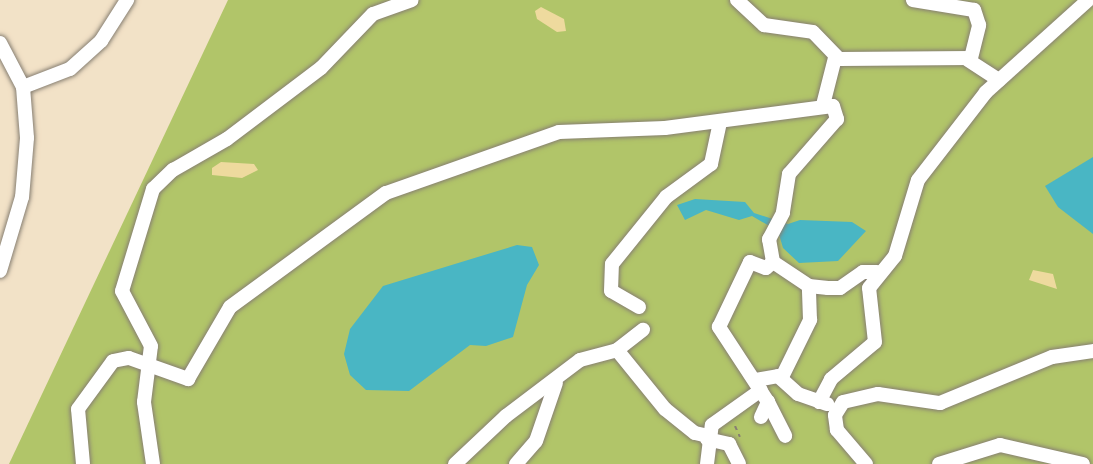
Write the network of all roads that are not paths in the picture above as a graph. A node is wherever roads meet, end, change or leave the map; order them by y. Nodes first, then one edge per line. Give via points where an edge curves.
1 (127, 0) edge
2 (412, 0) edge
3 (737, 0) edge
4 (913, 0) edge
5 (1088, 0) edge
6 (0, 43) edge
7 (835, 58) junction
8 (968, 60) junction
9 (999, 80) junction
10 (23, 87) junction
11 (823, 105) junction
12 (720, 122) junction
13 (773, 262) junction
14 (0, 271) edge
15 (877, 272) junction
16 (809, 286) junction
17 (639, 308) dead end
18 (643, 330) dead end
19 (617, 350) junction
20 (1093, 351) edge
21 (148, 367) junction
22 (782, 377) junction
23 (556, 383) junction
24 (762, 390) junction
25 (819, 402) junction
26 (838, 407) junction
27 (761, 417) dead end
28 (785, 436) dead end
29 (708, 437) junction
30 (83, 464) edge
31 (153, 464) edge
32 (455, 464) edge
33 (516, 464) edge
34 (706, 464) edge
35 (739, 464) edge
36 (866, 464) edge
37 (939, 464) edge
38 (1083, 464) edge

1 - 10 street via 101,40 70,69
2 - 21 street via 373,14 304,81 173,170 153,189 122,291 150,342
3 - 7 street via 764,25 813,32
4 - 8 street via 974,10 978,37
5 - 9 street
6 - 10 street
7 - 8 street
7 - 11 street
8 - 9 street
9 - 15 street via 918,180 895,256
10 - 14 street via 22,197
11 - 12 street
11 - 13 street via 836,108 838,115 791,170 783,213 772,234
12 - 17 street via 711,164 650,214 610,268 613,294
12 - 21 street via 564,131 403,185 307,246 230,307 188,379
13 - 16 street
13 - 24 street via 766,268 750,262 719,327
15 - 16 street via 858,274 840,288
15 - 25 street via 868,292 878,326 876,342 831,378
16 - 22 street via 810,320
18 - 19 street
19 - 23 street via 586,357
19 - 29 street via 665,409 694,432
20 - 26 street via 1052,357 940,403 878,394
21 - 30 street via 119,358 90,385 76,419
21 - 31 street via 144,402
22 - 24 street
22 - 25 street via 798,394
23 - 32 street via 506,416
23 - 33 street via 536,441
24 - 27 street
24 - 28 street
24 - 29 street via 718,417
25 - 26 street
26 - 36 street via 837,430
29 - 34 street
29 - 35 street via 729,444
37 - 38 street via 996,446

